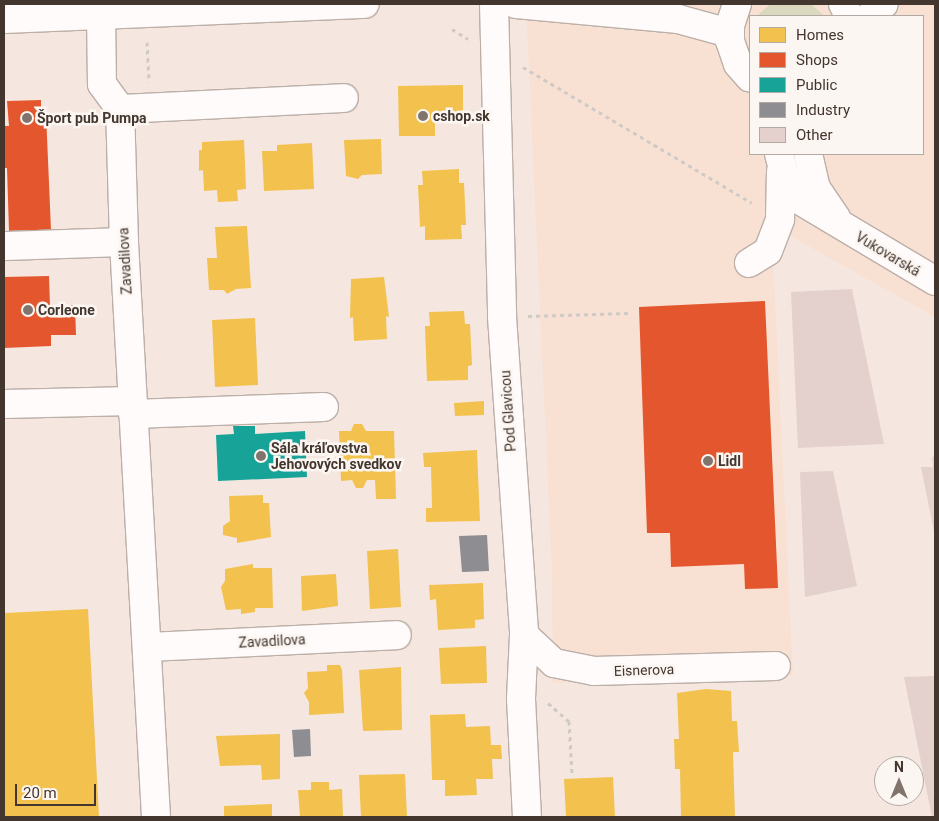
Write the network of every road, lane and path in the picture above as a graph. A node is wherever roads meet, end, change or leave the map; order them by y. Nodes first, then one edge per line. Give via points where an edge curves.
1 (365, 4) edge
2 (494, 4) edge
3 (516, 4) edge
4 (737, 4) edge
5 (884, 4) edge
6 (315, 5) edge
7 (101, 14) junction
8 (871, 15) edge
9 (4, 18) edge
10 (730, 33) junction
11 (147, 42) dead end
12 (521, 59) dead end
13 (749, 77) edge
14 (344, 98) dead end
15 (151, 107) junction
16 (120, 108) junction
17 (808, 155) edge
18 (780, 160) edge
19 (754, 204) dead end
20 (840, 226) junction
21 (124, 242) junction
22 (4, 246) edge
23 (749, 262) dead end
24 (935, 281) edge
25 (629, 313) dead end
26 (520, 317) dead end
27 (4, 404) edge
28 (324, 407) dead end
29 (133, 408) junction
30 (397, 635) dead end
31 (524, 635) junction
32 (147, 647) junction
33 (776, 666) dead end
34 (156, 817) edge
35 (528, 817) edge

1 - 6 street
2 - 31 street, Pod Glavicou via 502,317
3 - 10 street via 678,19
4 - 10 street
5 - 8 street
6 - 7 street
7 - 9 street
7 - 16 street via 102,84
10 - 13 street via 734,57
11 - 15 path
12 - 19 path via 521,66
14 - 15 street
15 - 16 street
16 - 21 street, Zavadilova
17 - 20 street, Vukovarská via 816,188
18 - 20 street, Vukovarská via 788,188 801,201
18 - 23 street via 780,219 768,251
20 - 24 street, Vukovarská
21 - 22 street
21 - 29 street, Zavadilova
25 - 26 path
27 - 29 street
28 - 29 street
29 - 32 street, Zavadilova
30 - 32 street, Zavadilova
31 - 33 street, Eisnerova via 554,663 594,671
31 - 35 street, Pod Glavicou via 521,699
32 - 34 street, Zavadilova

